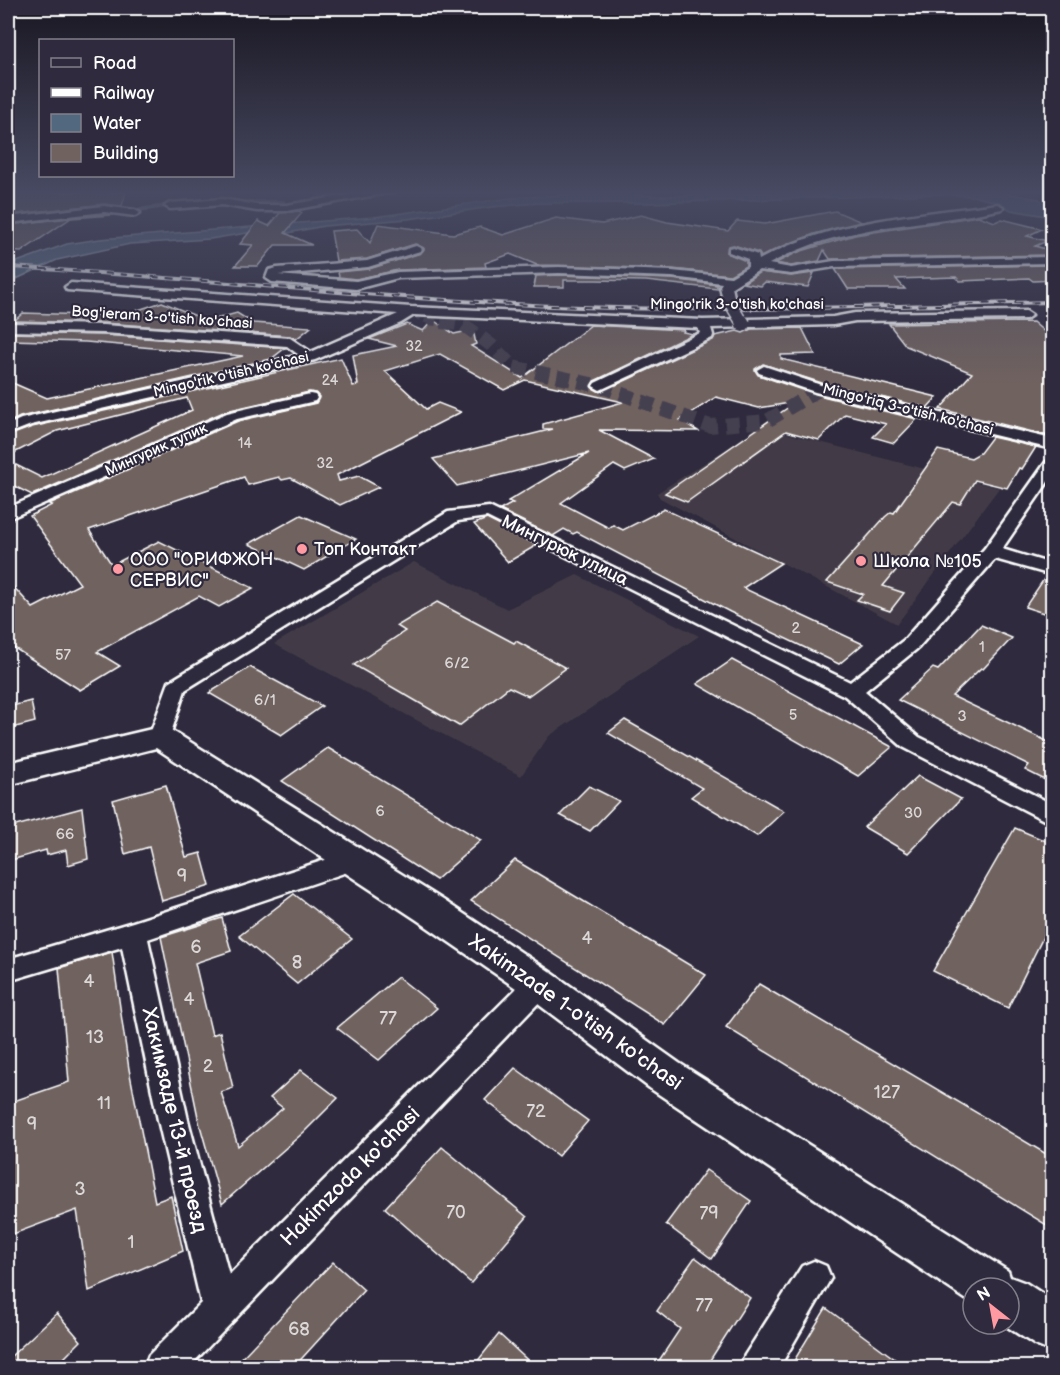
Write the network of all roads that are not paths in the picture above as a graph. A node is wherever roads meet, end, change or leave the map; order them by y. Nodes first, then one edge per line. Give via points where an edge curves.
1 (393, 256) edge
2 (752, 256) edge
3 (777, 256) edge
4 (1053, 260) edge
5 (760, 267) junction
6 (733, 281) junction
7 (70, 287) dead end
8 (411, 311) junction
9 (1026, 315) dead end
10 (703, 324) junction
11 (743, 324) junction
12 (8, 327) edge
13 (310, 357) junction
14 (764, 370) dead end
15 (600, 386) dead end
16 (310, 399) dead end
17 (8, 413) edge
18 (26, 422) junction
19 (8, 430) edge
20 (1053, 444) edge
21 (1053, 465) edge
22 (8, 514) edge
23 (991, 552) junction
24 (1053, 570) edge
25 (852, 691) junction
26 (160, 737) junction
27 (8, 774) edge
28 (1053, 814) edge
29 (353, 860) junction
30 (133, 933) junction
31 (8, 970) edge
32 (539, 984) junction
33 (973, 1276) edge
34 (814, 1278) dead end
35 (220, 1307) junction
36 (1021, 1308) edge
37 (1053, 1328) edge
38 (162, 1368) edge
39 (758, 1368) edge

1 - 6 street via 368,264 277,271 272,278 356,285 398,275 559,270 672,274
2 - 5 street via 752,264
3 - 5 street
4 - 5 street via 834,264 790,271
5 - 6 street
6 - 11 street, bridge via 726,286 729,301
7 - 8 street
8 - 10 street, Mingo'rik 3-o'tish ko'chasi
8 - 13 street, Mingo'rik o'tish ko'chasi
9 - 11 street, Mingo'rik 3-o'tish ko'chasi via 855,317
10 - 11 street, Mingo'rik 3-o'tish ko'chasi
10 - 15 street via 707,335
12 - 13 street, Bog'ieram 3-o'tish ko'chasi via 103,329 290,342
13 - 18 street, Mingo'rik o'tish ko'chasi
14 - 20 street, Mingo'riq 3-o'tish ko'chasi via 820,388
16 - 22 street, Мингурик тупик via 232,416
17 - 18 street
18 - 19 street, Mingo'rik o'tish ko'chasi
21 - 23 street
23 - 24 street
23 - 25 street via 911,644
25 - 26 street, Мингурюк улица via 489,512 454,516 176,687
25 - 28 street, Мингурюк улица via 911,742
26 - 27 street
26 - 29 street, Xakimzade 1-o'tish ko'chasi
29 - 30 street
29 - 32 street, Xakimzade 1-o'tish ko'chasi
30 - 31 street
30 - 35 street, Хакимзаде 13-й проезд via 173,1120
32 - 33 street, Xakimzade 1-o'tish ko'chasi via 665,1076
32 - 35 street, Hakimzoda ko'chasi
34 - 39 street
35 - 38 street, Hakimzoda ko'chasi
36 - 37 street

